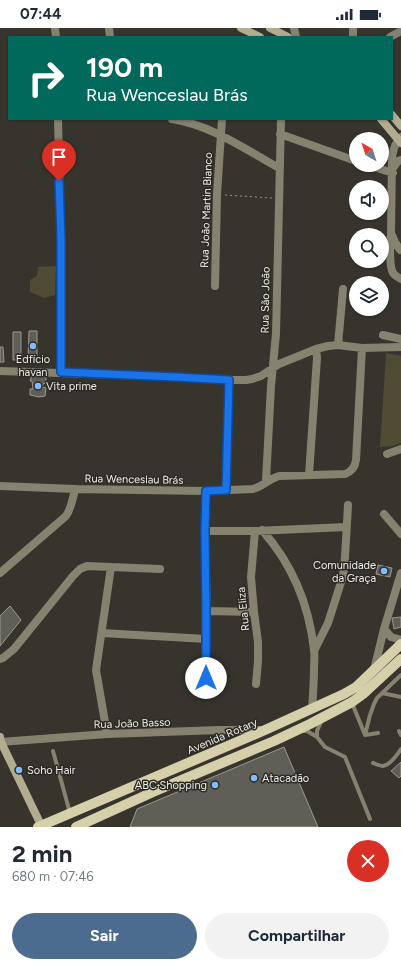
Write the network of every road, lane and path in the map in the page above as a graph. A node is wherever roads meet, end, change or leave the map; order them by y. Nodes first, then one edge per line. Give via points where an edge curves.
1 (241, 28) edge
2 (275, 29) edge
3 (401, 31) edge
4 (258, 36) edge
5 (286, 36) edge
6 (392, 36) edge
7 (393, 116) edge
8 (58, 120) edge
9 (188, 120) edge
10 (222, 120) edge
11 (281, 120) edge
12 (382, 120) edge
13 (401, 126) edge
14 (280, 134) junction
15 (220, 135) junction
16 (400, 140) edge
17 (349, 159) edge
18 (401, 160) edge
19 (279, 168) junction
20 (389, 169) edge
21 (393, 170) junction
22 (217, 194) junction
23 (278, 199) junction
24 (392, 234) junction
25 (401, 250) edge
26 (391, 261) junction
27 (401, 279) edge
28 (214, 286) dead end
29 (343, 289) dead end
30 (383, 335) dead end
31 (401, 339) edge
32 (338, 345) junction
33 (401, 347) edge
34 (362, 348) junction
35 (316, 349) junction
36 (273, 368) junction
37 (0, 371) edge
38 (61, 372) junction
39 (249, 379) junction
40 (229, 380) junction
41 (271, 386) junction
42 (401, 449) edge
43 (387, 454) dead end
44 (309, 475) junction
45 (266, 482) junction
46 (0, 486) edge
47 (75, 489) junction
48 (226, 490) junction
49 (206, 491) junction
50 (348, 506) dead end
51 (384, 514) dead end
52 (346, 527) junction
53 (205, 531) junction
54 (259, 531) junction
55 (401, 534) edge
56 (111, 567) junction
57 (160, 570) dead end
58 (0, 573) edge
59 (401, 574) edge
60 (206, 611) junction
61 (254, 612) junction
62 (384, 629) junction
63 (102, 633) junction
64 (206, 639) junction
65 (401, 640) edge
66 (401, 644) edge
67 (314, 651) junction
68 (401, 659) edge
69 (0, 660) edge
70 (374, 670) junction
71 (401, 675) edge
72 (206, 678) dead end
73 (256, 684) dead end
74 (382, 694) junction
75 (401, 697) edge
76 (352, 702) junction
77 (312, 709) junction
78 (323, 718) junction
79 (265, 730) junction
80 (296, 731) junction
81 (378, 733) dead end
82 (107, 734) junction
83 (365, 735) junction
84 (317, 737) junction
85 (0, 740) edge
86 (401, 749) edge
87 (52, 751) dead end
88 (373, 763) dead end
89 (70, 813) junction
90 (370, 819) dead end
91 (41, 826) edge
92 (76, 827) edge

1 - 4 street
2 - 5 street
3 - 6 street
7 - 13 street
8 - 38 street
9 - 15 street
10 - 15 street, Rua João Martin Bianco
11 - 14 street, Rua São João
12 - 16 street
14 - 17 street
14 - 19 street, Rua São João
15 - 19 street
15 - 22 street, Rua João Martin Bianco
16 - 21 street via 393,152
18 - 21 street
19 - 23 street, Rua São João
20 - 21 street
21 - 24 street
22 - 23 path
22 - 28 street, Rua João Martin Bianco
23 - 36 street, Rua São João
24 - 25 street
24 - 26 street
25 - 26 street via 396,252
26 - 27 street via 393,273
29 - 32 street
30 - 31 street
32 - 34 street
32 - 35 street
33 - 34 street
34 - 44 street, Rua Wenceslau Brás via 355,465 345,474
35 - 36 street
35 - 44 street
36 - 39 street via 261,376
36 - 41 street, Rua São João
37 - 38 street
38 - 40 street
39 - 40 street
39 - 41 street via 266,382
40 - 48 lane
41 - 45 street, Rua São João
42 - 43 street
44 - 45 street, Rua Wenceslau Brás via 278,476
45 - 48 street, Rua Wenceslau Brás via 258,488
46 - 47 street, Rua Wenceslau Brás
47 - 49 street, Rua Wenceslau Brás
47 - 58 street via 66,516
48 - 49 street, Rua Wenceslau Brás
49 - 53 street
50 - 52 street
51 - 55 street
52 - 54 street
52 - 67 street via 343,576 328,623
53 - 54 street
53 - 60 street
54 - 61 street, Rua Eliza via 251,577
54 - 67 street via 274,543 282,554 300,590 309,616
56 - 57 street
56 - 63 street
56 - 69 street via 87,566 80,569 14,649
59 - 62 street
60 - 61 street
60 - 64 street
61 - 73 street, Rua Eliza via 258,642
62 - 65 street via 391,637
62 - 70 street
63 - 64 street
63 - 82 street via 96,670
64 - 72 street
66 - 70 main road, Avenida Rotary
67 - 77 street
68 - 76 main road
70 - 77 main road, Avenida Rotary via 356,687
71 - 74 lane
74 - 75 lane
74 - 83 lane via 374,704
76 - 78 main road
76 - 83 lane
77 - 79 main road, Avenida Rotary
78 - 80 main road
78 - 84 lane via 319,724
79 - 82 street, Rua João Basso
79 - 89 main road, Avenida Rotary
80 - 84 lane via 307,731
80 - 92 main road
81 - 83 lane
82 - 85 street, Rua João Basso
84 - 90 lane via 325,747 345,757
85 - 91 street
86 - 88 lane via 384,766
87 - 89 lane
89 - 91 main road, Avenida Rotary

